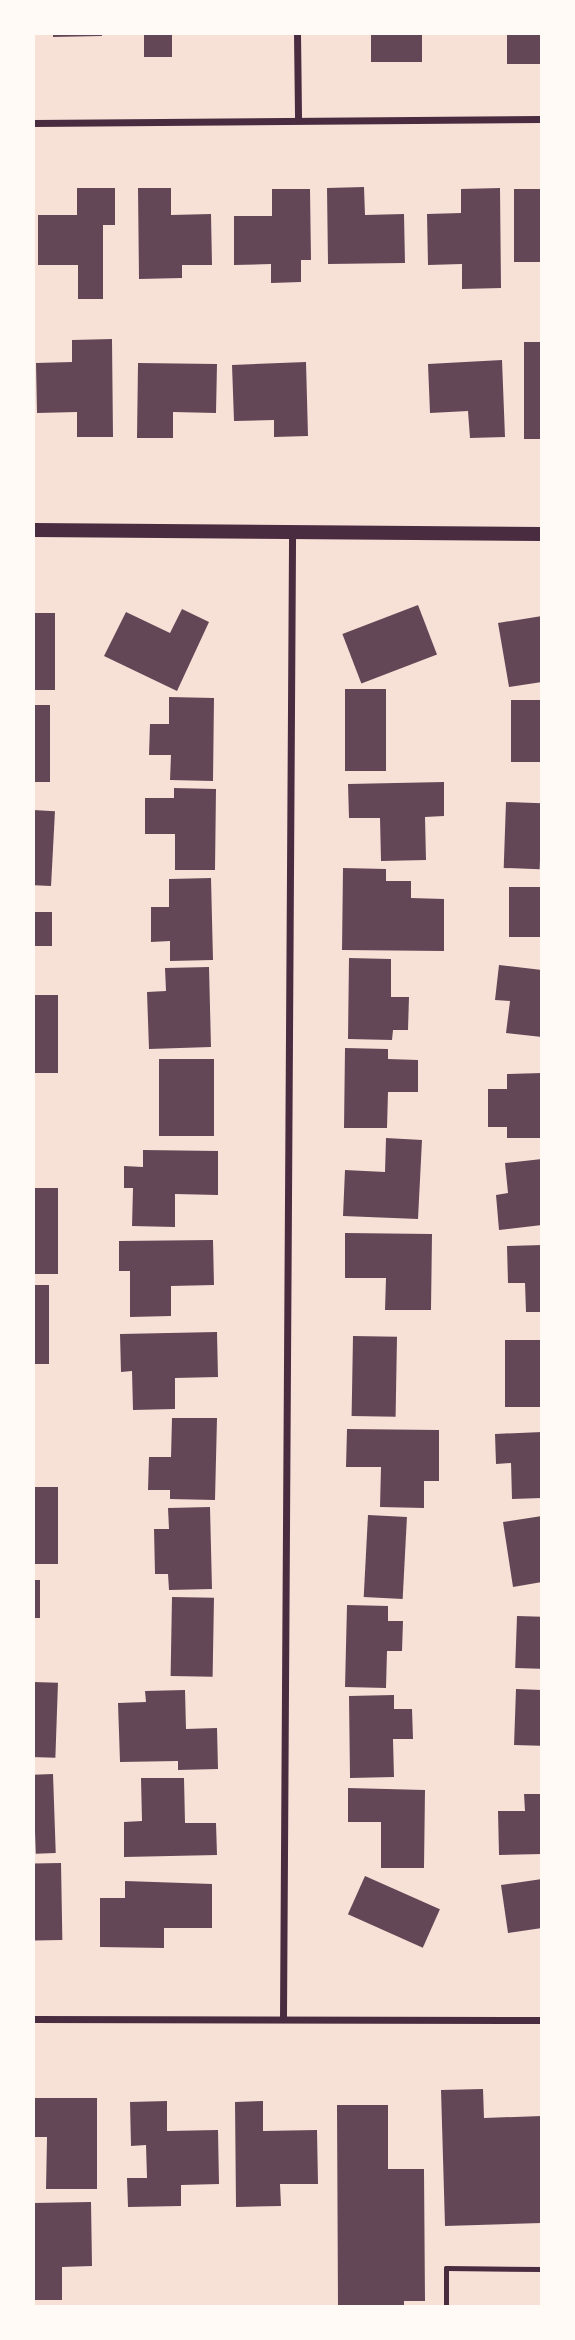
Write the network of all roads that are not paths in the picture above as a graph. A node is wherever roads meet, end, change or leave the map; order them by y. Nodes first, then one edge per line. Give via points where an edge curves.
1 (297, 33) edge
2 (542, 119) edge
3 (298, 120) junction
4 (33, 123) edge
5 (33, 530) edge
6 (292, 531) junction
7 (542, 534) edge
8 (283, 2018) junction
9 (33, 2019) edge
10 (542, 2020) edge
11 (542, 2269) edge
12 (446, 2307) edge

1 - 3 street
2 - 3 street
3 - 4 street
5 - 6 main road
6 - 7 main road
6 - 8 street
8 - 9 street
8 - 10 street
11 - 12 lane via 446,2268

